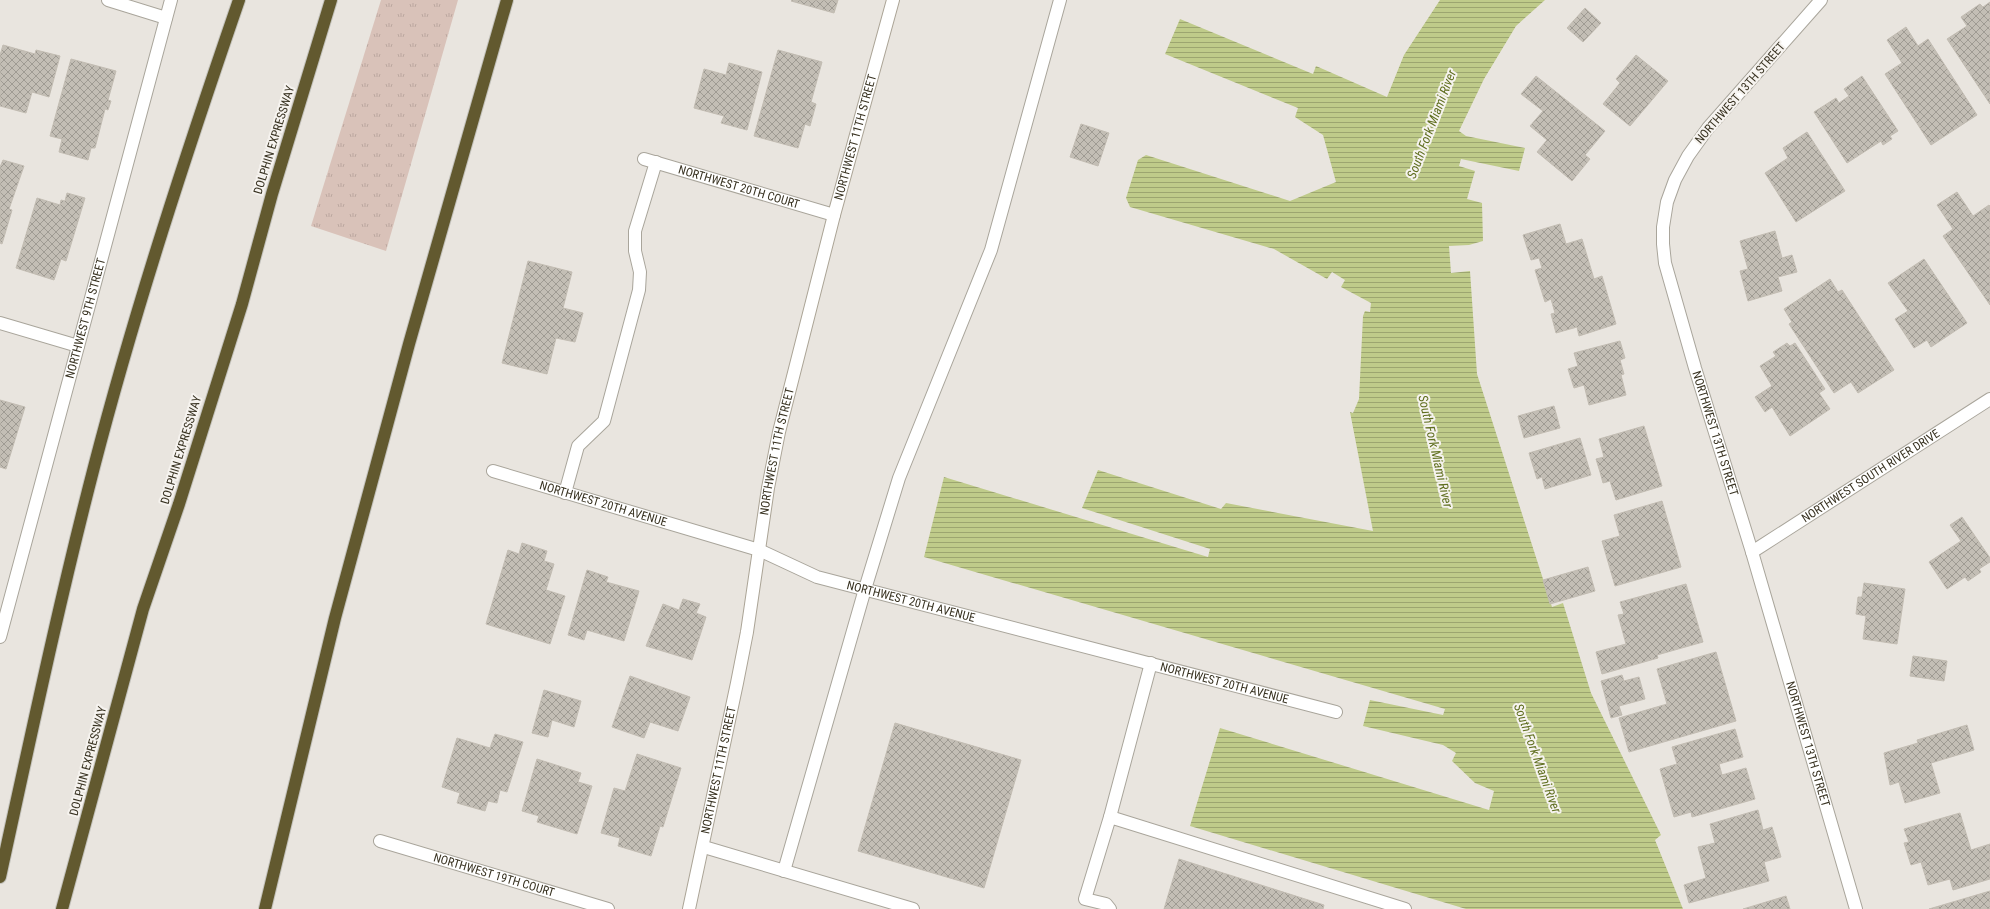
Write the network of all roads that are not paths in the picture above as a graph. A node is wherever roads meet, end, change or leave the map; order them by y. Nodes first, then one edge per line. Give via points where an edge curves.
1 (108, 0) edge
2 (171, 0) edge
3 (239, 0) edge
4 (331, 0) edge
5 (507, 0) edge
6 (893, 0) edge
7 (1060, 0) edge
8 (1822, 0) edge
9 (166, 18) junction
10 (644, 158) dead end
11 (656, 162) junction
12 (834, 214) junction
13 (0, 323) edge
14 (78, 346) junction
15 (1990, 399) edge
16 (493, 471) dead end
17 (565, 493) junction
18 (759, 550) junction
19 (1752, 552) junction
20 (865, 589) junction
21 (0, 637) edge
22 (1151, 663) junction
23 (1336, 712) dead end
24 (20, 786) junction
25 (1110, 817) junction
26 (380, 841) dead end
27 (704, 847) junction
28 (0, 849) edge
29 (784, 871) junction
30 (0, 877) edge
31 (1083, 904) edge
32 (62, 909) edge
33 (265, 909) edge
34 (608, 909) edge
35 (689, 909) edge
36 (913, 909) edge
37 (1110, 909) edge
38 (1405, 909) edge
39 (1856, 909) edge

1 - 9 street
2 - 9 street, NORTHWEST 9TH STREET
3 - 24 highway via 185,155 96,460
4 - 32 highway, DOLPHIN EXPRESSWAY via 272,194 242,304 143,609
5 - 33 highway via 334,618
6 - 12 street, NORTHWEST 11TH STREET
7 - 20 street via 991,250 899,478
8 - 19 street, NORTHWEST 13TH STREET via 1708,128 1688,156 1669,194 1663,227 1665,263
9 - 14 street, NORTHWEST 9TH STREET
10 - 11 street, NORTHWEST 20TH COURT
11 - 12 street, NORTHWEST 20TH COURT
11 - 17 street via 635,231 635,251 640,272 639,290 604,421 578,446
12 - 18 street, NORTHWEST 11TH STREET via 779,432
13 - 14 street
14 - 21 street, NORTHWEST 9TH STREET
15 - 19 street, NORTHWEST SOUTH RIVER DRIVE
16 - 17 street, NORTHWEST 20TH AVENUE
17 - 18 street, NORTHWEST 20TH AVENUE
18 - 20 street, NORTHWEST 20TH AVENUE via 817,577
18 - 27 street, NORTHWEST 11TH STREET via 745,639
19 - 39 street, NORTHWEST 13TH STREET
20 - 22 street, NORTHWEST 20TH AVENUE
20 - 29 street
22 - 23 street, NORTHWEST 20TH AVENUE
22 - 25 street
24 - 28 highway
24 - 30 highway
25 - 31 street
25 - 38 street
26 - 34 street, NORTHWEST 19TH COURT
27 - 29 street
27 - 35 street, NORTHWEST 11TH STREET
29 - 36 street
31 - 37 street via 1106,904

